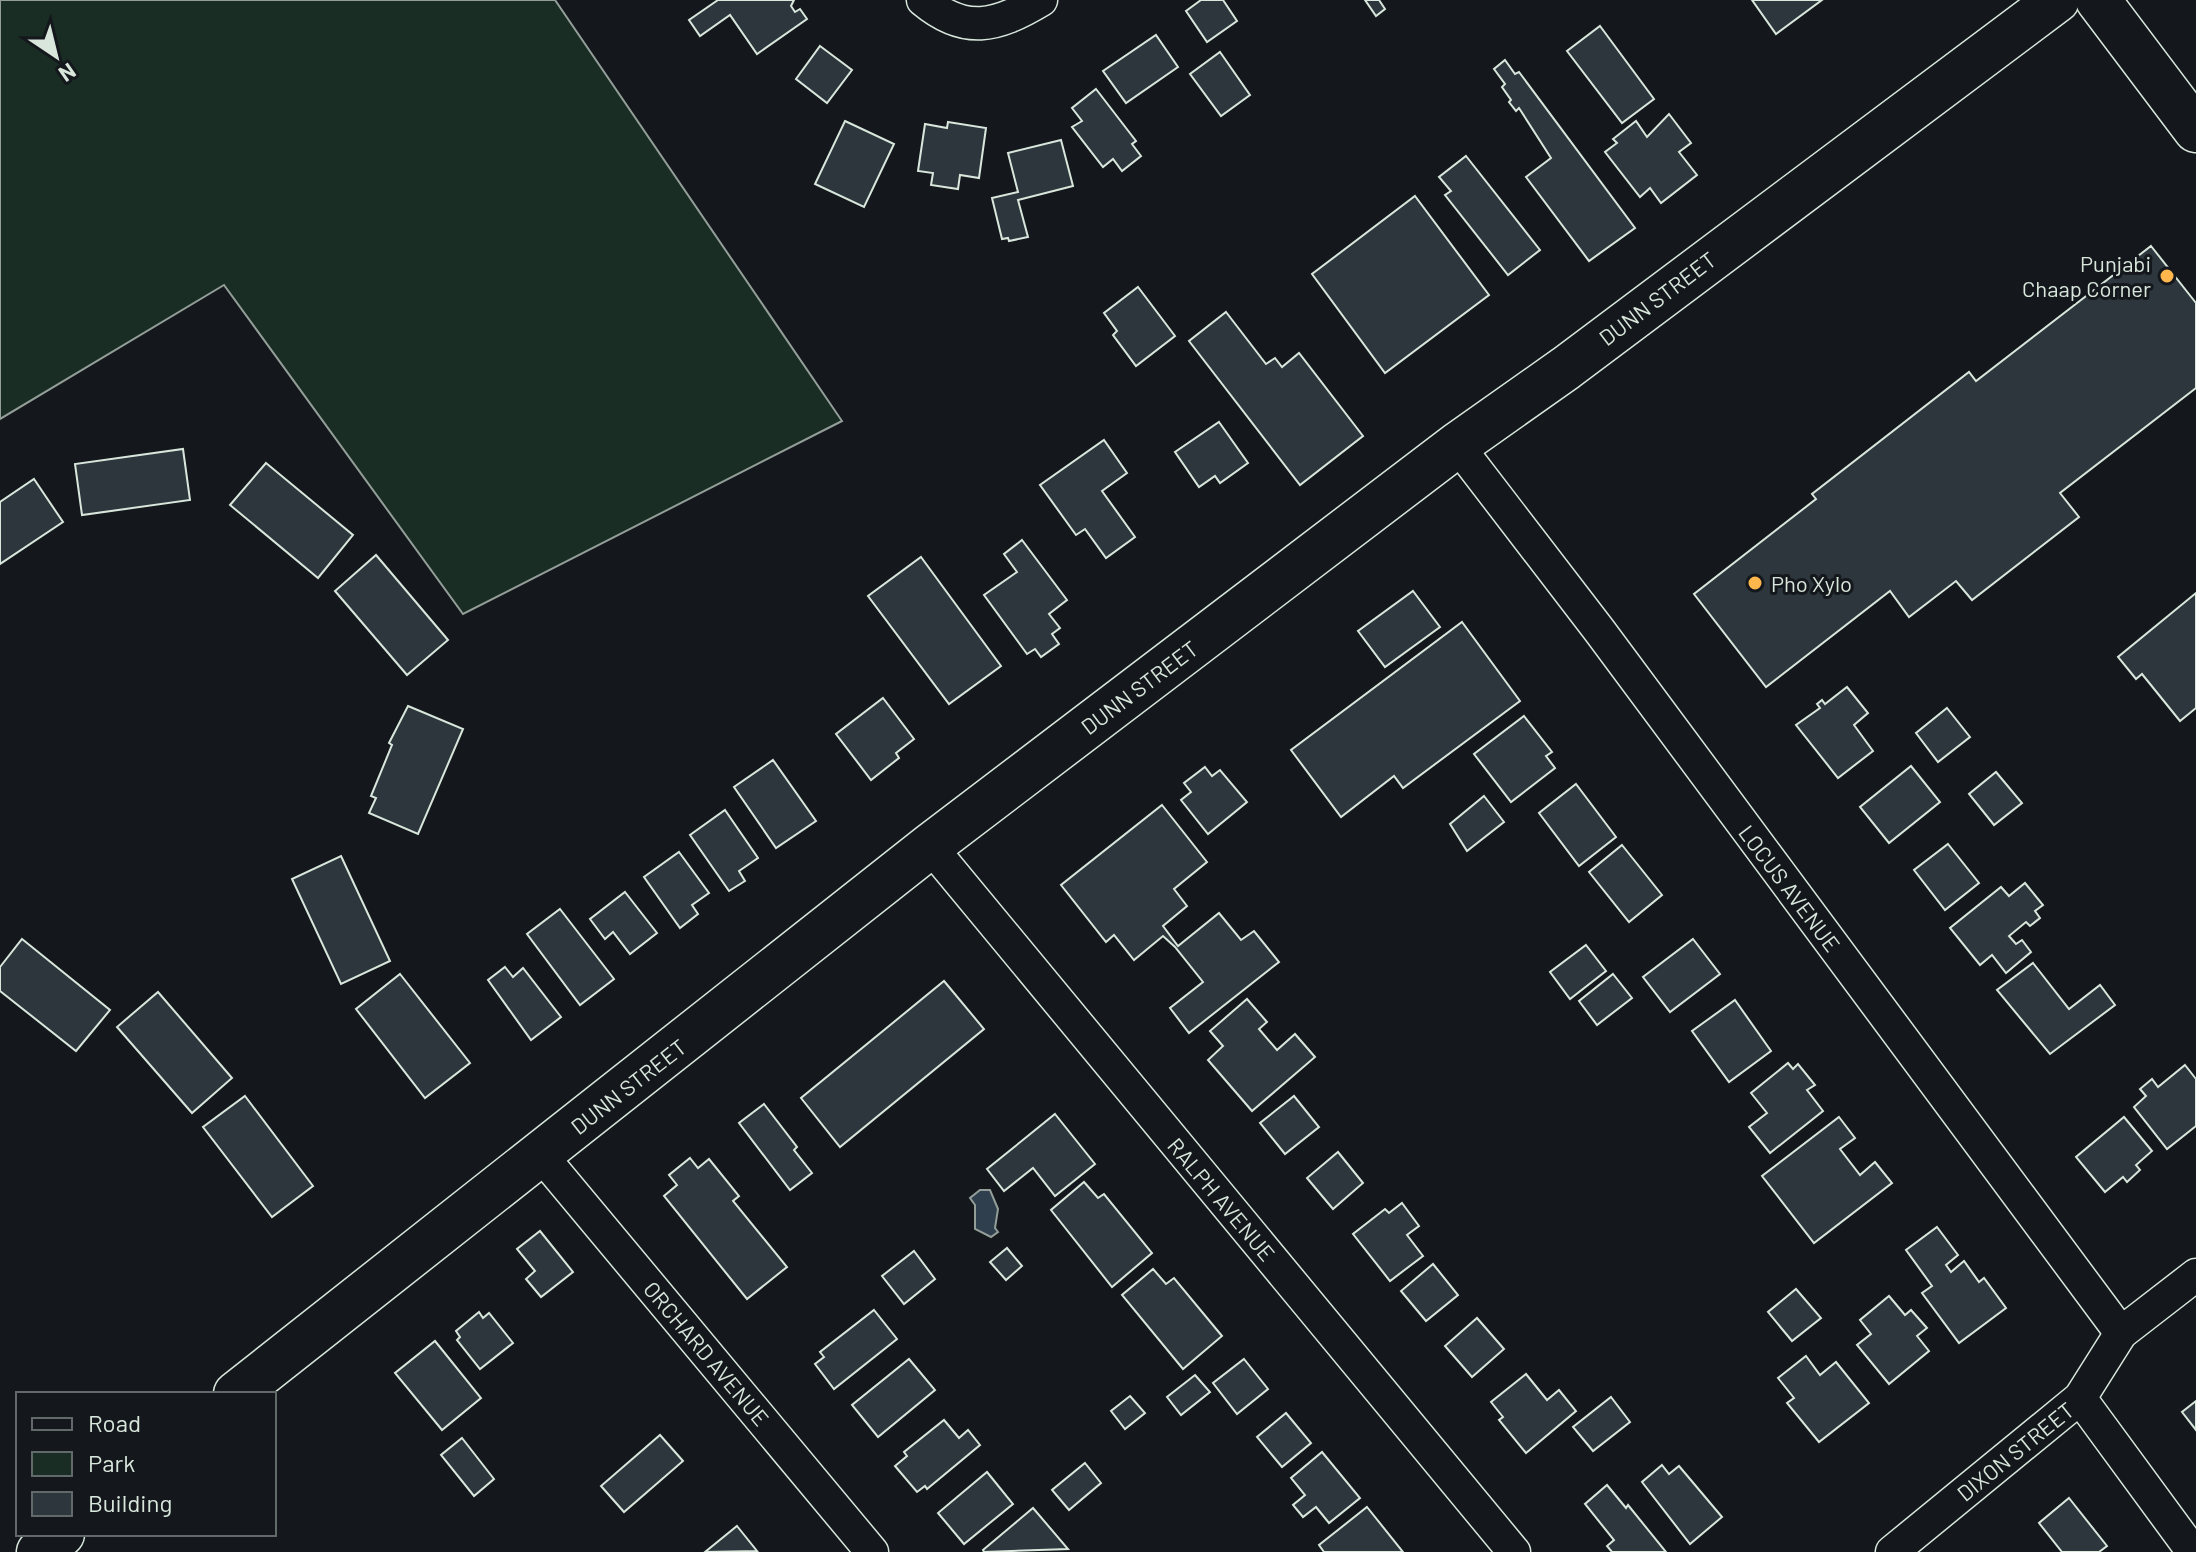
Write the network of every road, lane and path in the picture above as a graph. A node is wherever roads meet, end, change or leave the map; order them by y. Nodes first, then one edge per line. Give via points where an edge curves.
1 (923, 0) edge
2 (1041, 0) edge
3 (2057, 0) edge
4 (2098, 0) edge
5 (2196, 130) edge
6 (1457, 445) junction
7 (930, 846) junction
8 (541, 1155) junction
9 (2196, 1275) edge
10 (2121, 1333) junction
11 (238, 1392) edge
12 (2080, 1398) junction
13 (59, 1536) edge
14 (39, 1552) edge
15 (872, 1552) edge
16 (1514, 1552) edge
17 (1892, 1552) edge
18 (2193, 1552) edge

1 - 2 street via 944,18 988,25
3 - 6 street, DUNN STREET
4 - 5 street
6 - 7 street, DUNN STREET
6 - 10 street, LOCUS AVENUE
7 - 8 street, DUNN STREET
7 - 16 street, RALPH AVENUE
8 - 11 street, DUNN STREET
8 - 15 street, ORCHARD AVENUE
9 - 10 street, DIXON STREET
10 - 12 street, DIXON STREET
12 - 17 street, DIXON STREET
12 - 18 street
13 - 14 street

